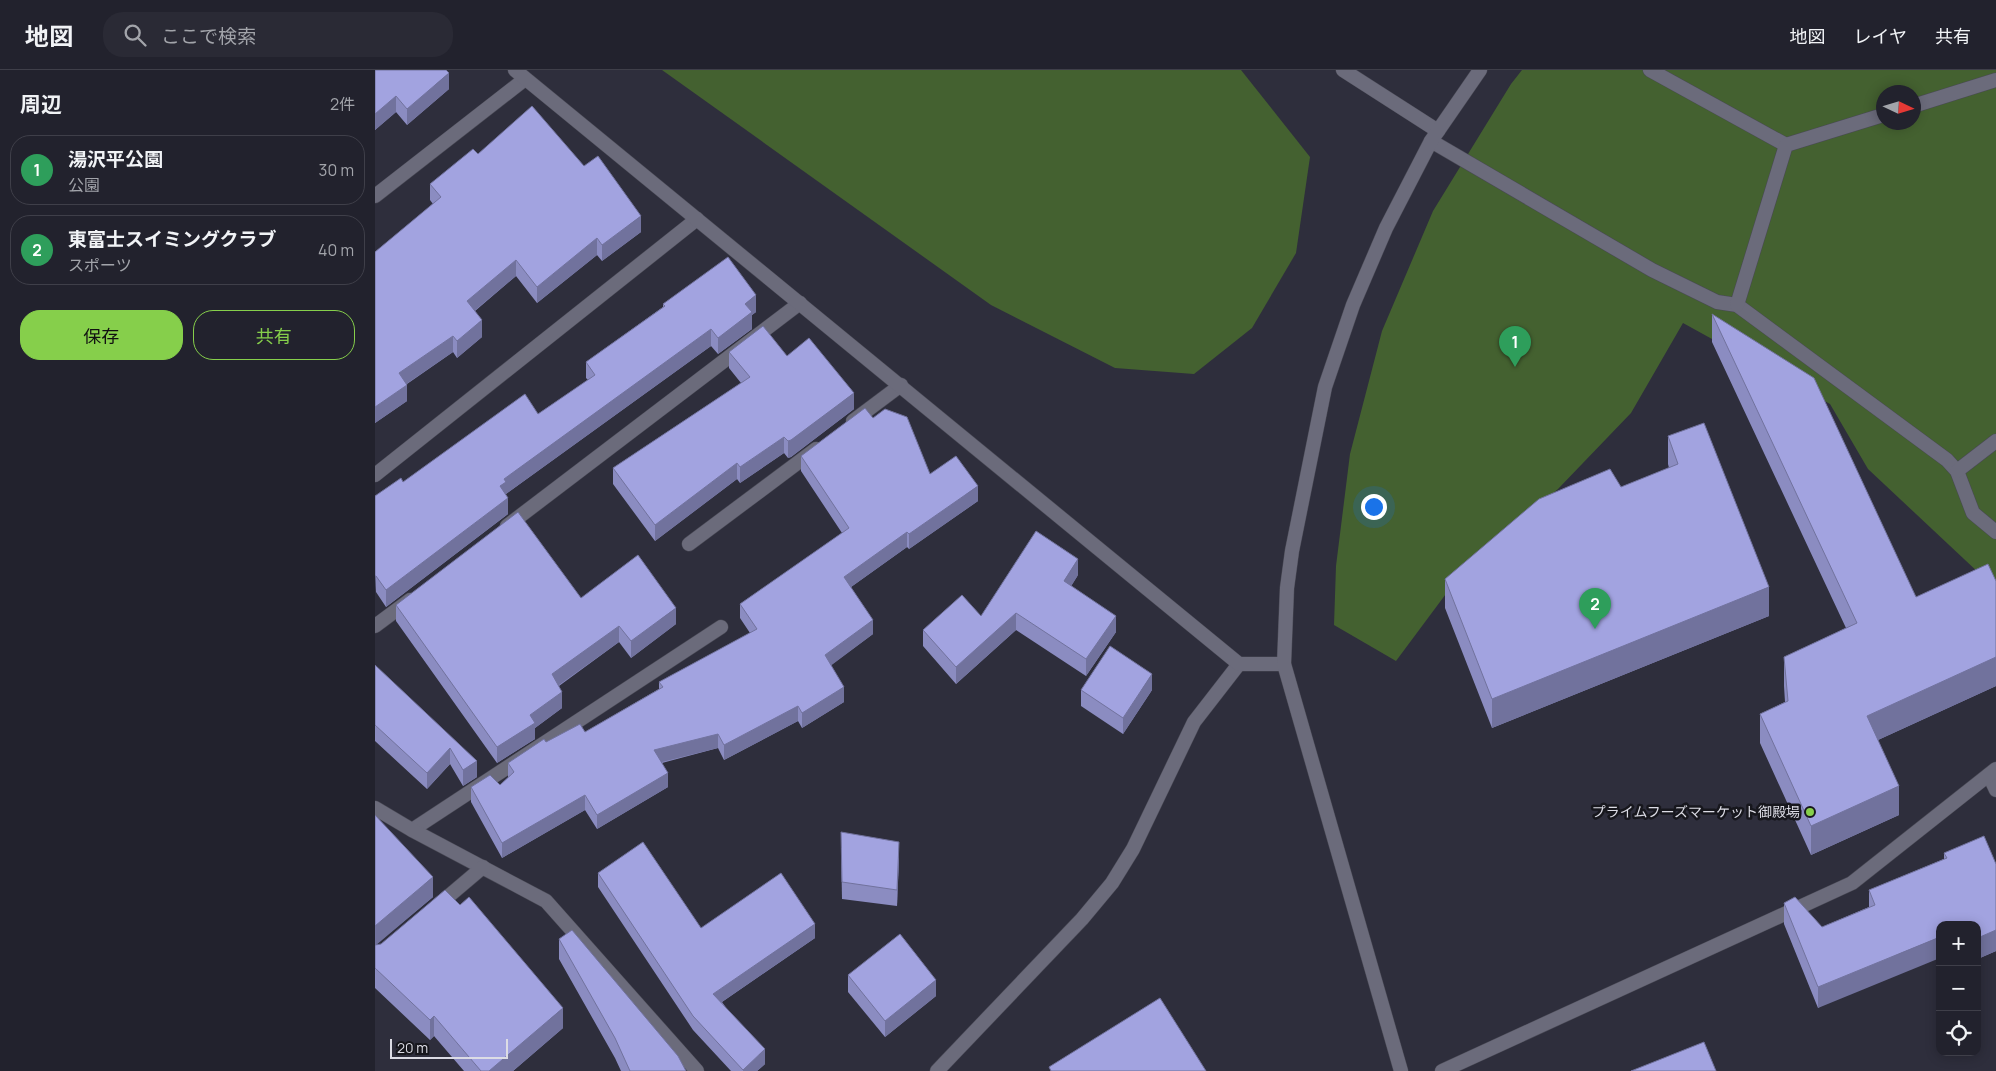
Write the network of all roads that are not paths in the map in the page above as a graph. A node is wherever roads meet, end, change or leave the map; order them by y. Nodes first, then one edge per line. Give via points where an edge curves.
1 (1343, 70) edge
2 (1480, 70) edge
3 (1650, 70) edge
4 (520, 74) edge
5 (1996, 80) edge
6 (1921, 103) edge
7 (1876, 117) edge
8 (1434, 136) junction
9 (1786, 145) junction
10 (375, 196) edge
11 (697, 219) junction
12 (800, 303) junction
13 (1737, 305) junction
14 (901, 385) junction
15 (846, 426) edge
16 (830, 438) edge
17 (1996, 441) edge
18 (1957, 471) junction
19 (375, 475) edge
20 (1996, 532) edge
21 (493, 536) edge
22 (689, 544) dead end
23 (422, 590) edge
24 (375, 626) edge
25 (721, 627) dead end
26 (1239, 664) junction
27 (1284, 664) junction
28 (1993, 772) edge
29 (1996, 790) edge
30 (375, 808) edge
31 (412, 830) junction
32 (483, 867) junction
33 (426, 915) edge
34 (697, 1071) edge
35 (937, 1071) edge
36 (1401, 1071) edge
37 (1442, 1071) edge

1 - 8 street
2 - 8 street
3 - 9 street
4 - 10 street
4 - 11 street
5 - 6 street
7 - 9 street
8 - 13 street via 1652,270 1717,302
8 - 27 street via 1386,228 1353,304 1325,387 1292,550
9 - 13 street
11 - 12 street
11 - 19 street
12 - 14 street
12 - 21 street
13 - 18 street via 1947,460
14 - 15 street
14 - 26 street
16 - 22 street
17 - 18 street
18 - 20 street via 1973,513
23 - 24 street
25 - 31 street
26 - 27 street
26 - 35 street via 1194,722 1133,850 1112,883
27 - 36 street
28 - 29 street
28 - 37 street via 1852,882
30 - 31 street
31 - 32 street
32 - 33 street
32 - 34 street via 546,901

